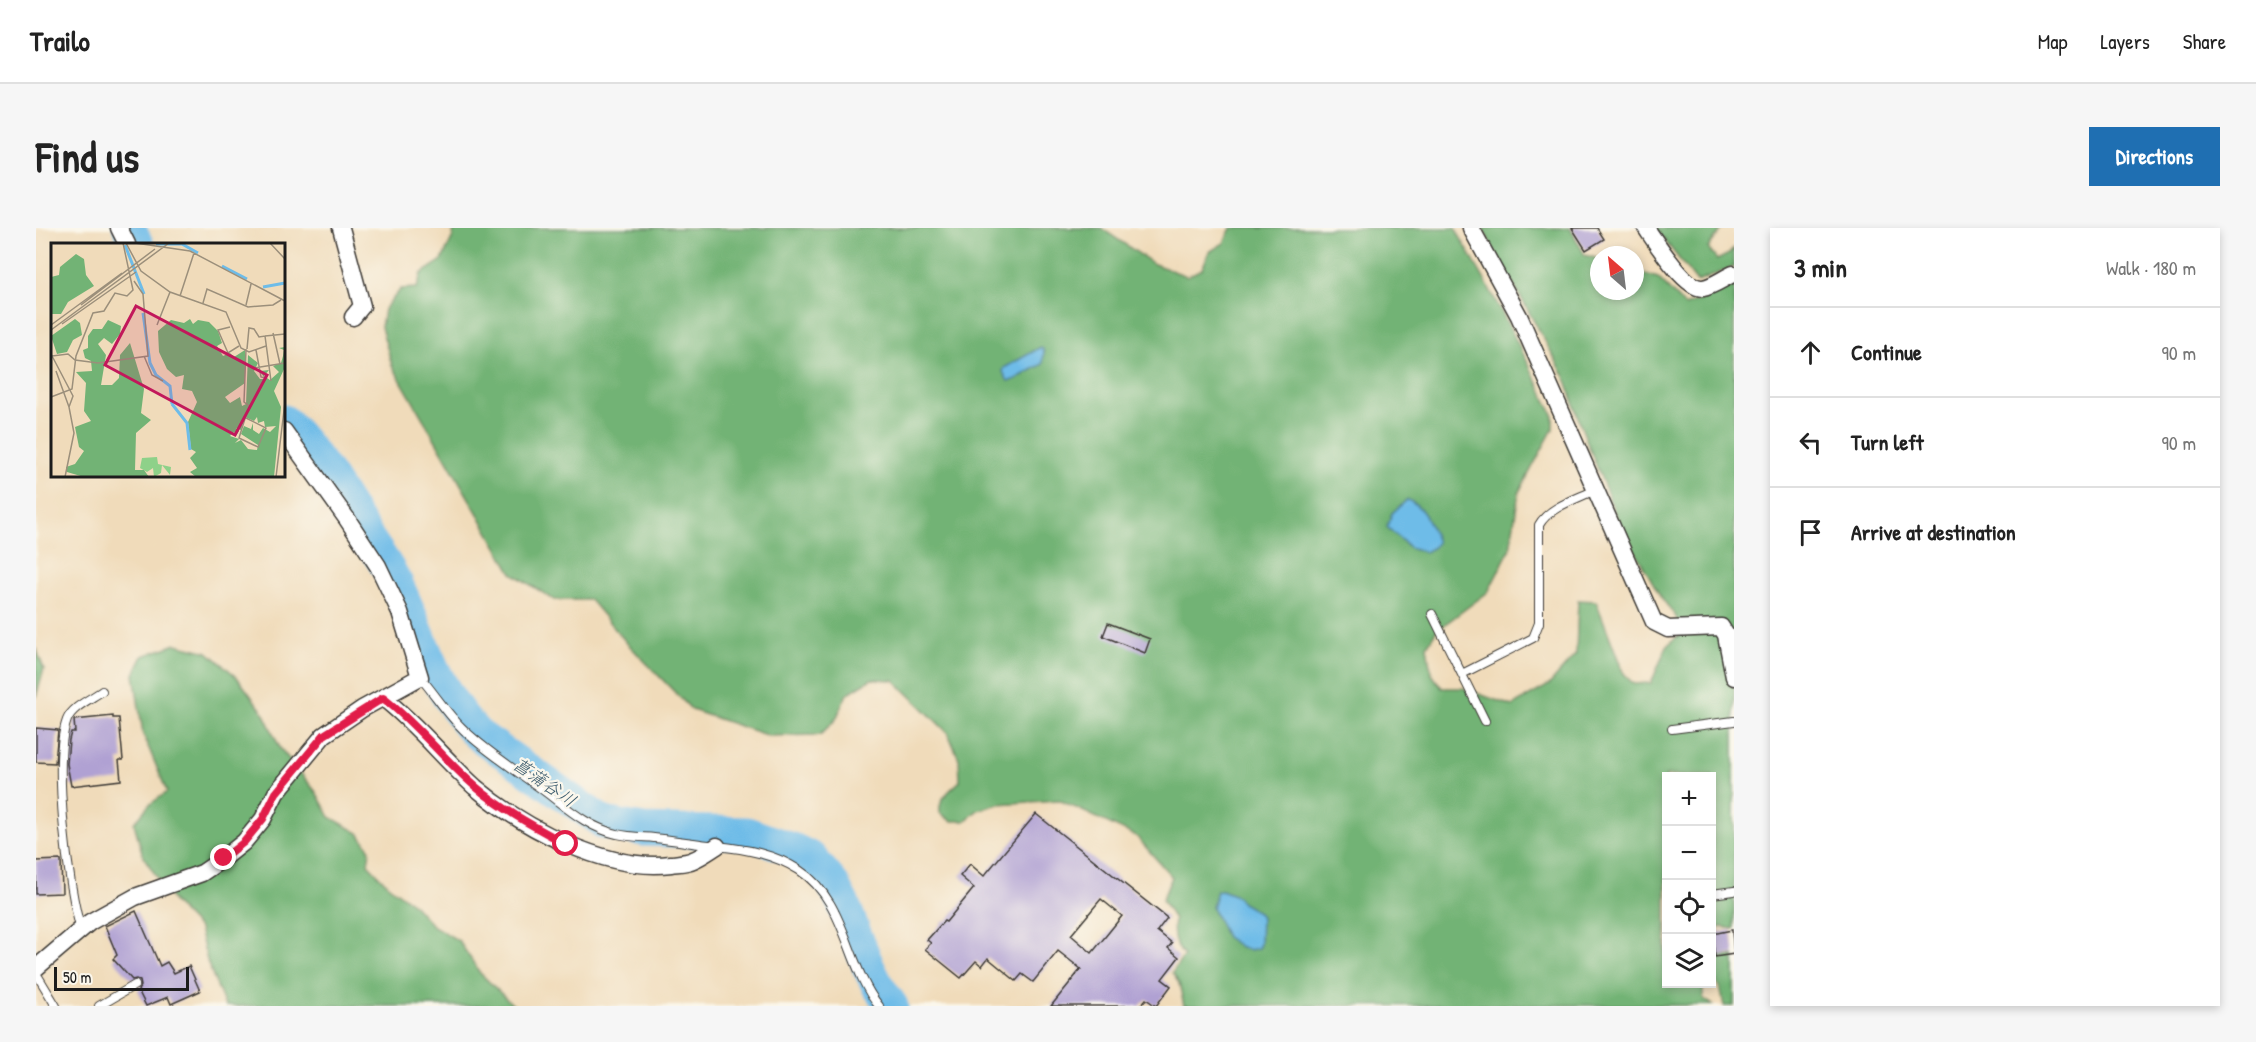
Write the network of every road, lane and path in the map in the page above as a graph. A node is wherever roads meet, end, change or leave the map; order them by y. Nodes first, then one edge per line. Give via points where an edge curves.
1 (119, 228) edge
2 (341, 228) edge
3 (1471, 228) edge
4 (1646, 228) edge
5 (126, 243) edge
6 (1733, 274) edge
7 (353, 317) dead end
8 (285, 432) edge
9 (1595, 490) junction
10 (1432, 614) dead end
11 (1462, 674) junction
12 (420, 677) junction
13 (1734, 677) edge
14 (102, 691) dead end
15 (383, 698) junction
16 (1485, 721) dead end
17 (1734, 721) edge
18 (1672, 729) dead end
19 (717, 846) junction
20 (1734, 891) edge
21 (1716, 893) edge
22 (81, 930) junction
23 (36, 968) edge
24 (36, 973) edge
25 (135, 986) dead end
26 (56, 1006) edge
27 (99, 1006) edge
28 (879, 1006) edge

1 - 5 street
2 - 7 street via 362,306
3 - 9 street via 1519,316
4 - 6 street via 1667,258 1695,287 1704,288
8 - 12 street via 378,566 400,612
9 - 11 lane via 1550,512 1539,525 1539,623 1533,638
9 - 13 street via 1654,622 1668,629 1721,627
10 - 11 lane
11 - 16 lane
12 - 15 street
12 - 19 lane via 462,728 487,750 589,823 616,834
14 - 22 lane via 73,711 63,738 61,790
15 - 19 street via 477,788 519,818 566,844 617,862 655,866 693,861
15 - 22 street via 324,735 276,793 263,819 224,858 202,873 135,897
17 - 18 lane
19 - 28 lane via 733,846 773,857 800,870 818,887
20 - 21 lane
22 - 23 street
24 - 26 lane
25 - 27 lane

